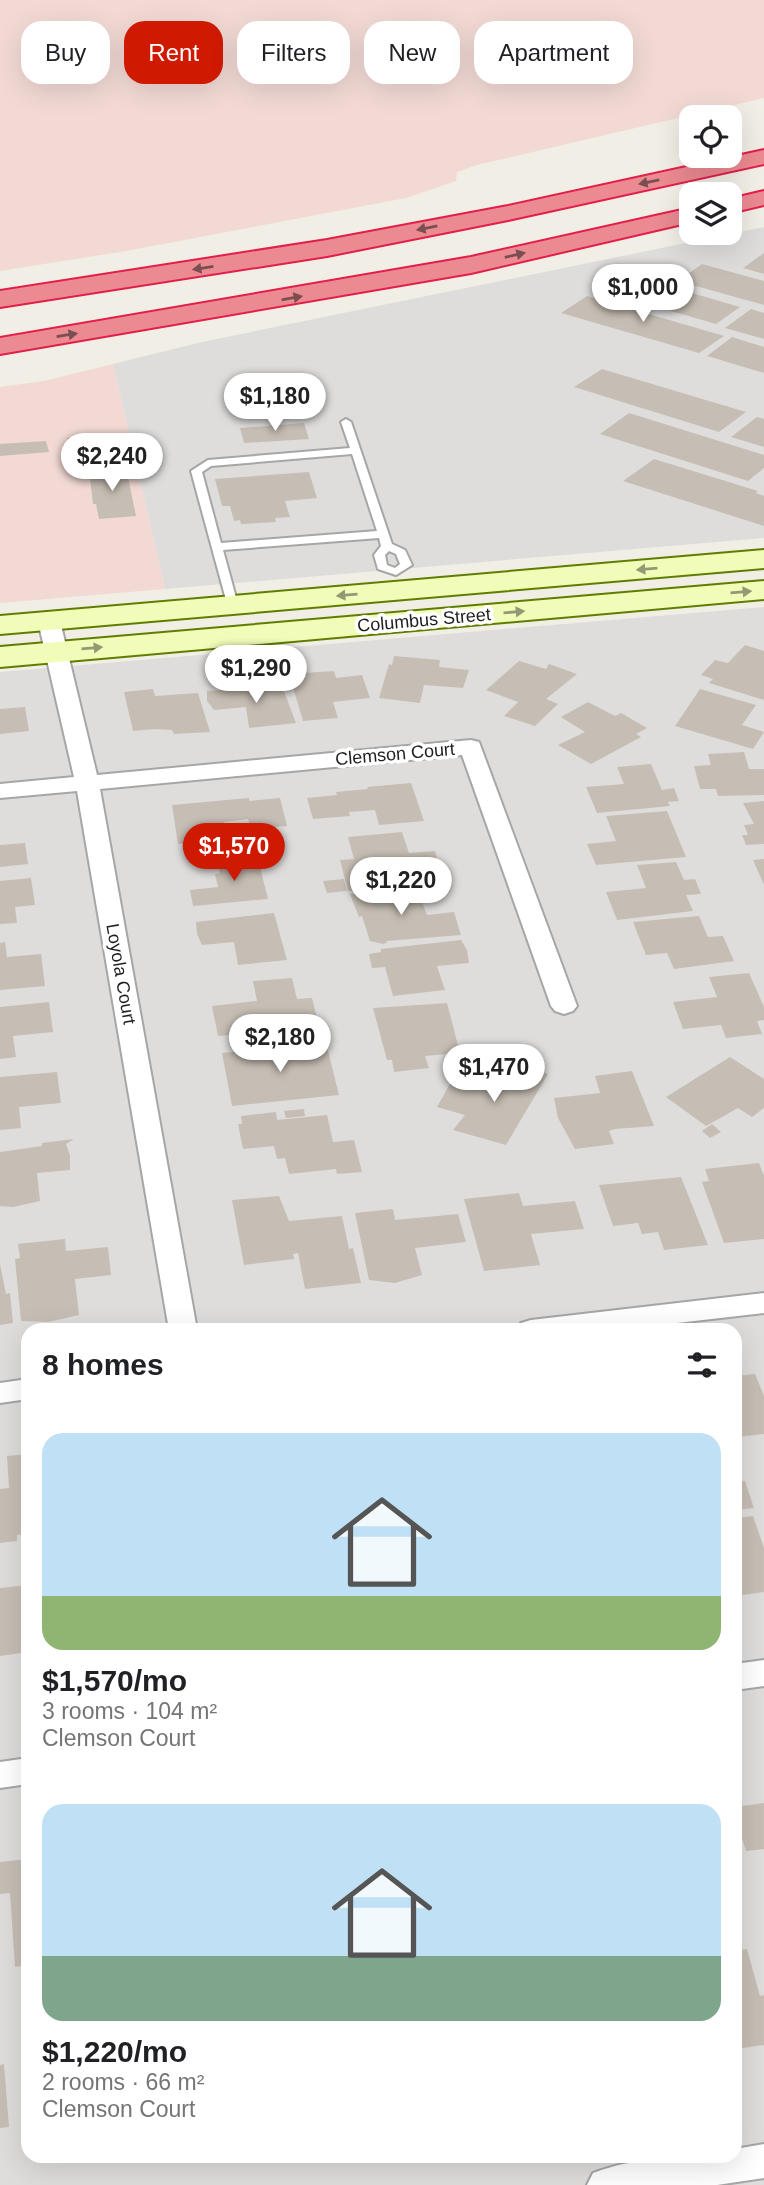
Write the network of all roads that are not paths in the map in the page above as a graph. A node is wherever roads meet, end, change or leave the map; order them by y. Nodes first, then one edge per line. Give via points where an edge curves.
1 (764, 157) edge
2 (764, 198) edge
3 (742, 203) edge
4 (679, 218) edge
5 (0, 299) edge
6 (0, 346) edge
7 (346, 422) dead end
8 (356, 451) junction
9 (386, 540) junction
10 (216, 547) junction
11 (764, 559) edge
12 (399, 581) junction
13 (764, 590) edge
14 (232, 605) junction
15 (49, 621) junction
16 (0, 625) edge
17 (56, 652) junction
18 (0, 657) edge
19 (87, 783) junction
20 (0, 791) edge
21 (564, 1006) dead end
22 (764, 1303) edge
23 (182, 1323) edge
24 (591, 1323) edge
25 (21, 1390) edge
26 (0, 1392) edge
27 (764, 1673) edge
28 (742, 1676) edge
29 (21, 1773) edge
30 (0, 1775) edge
31 (764, 2161) edge
32 (606, 2185) edge

1 -> 5 highway via 327,248
2 - 3 highway
6 -> 4 highway via 471,265
7 - 8 lane
8 - 9 lane
8 - 10 lane via 208,463 195,471
9 - 10 lane
9 - 12 lane via 401,552 406,565
10 - 14 lane
11 -> 12 main road, Columbus Street
12 -> 14 main road, Columbus Street
17 -> 13 main road, Columbus Street
14 - 15 main road, Columbus Street
15 - 16 main road, Columbus Street
15 - 17 street, Loyola Court
17 - 18 main road, Columbus Street
17 - 19 street, Loyola Court
19 - 20 street
19 - 21 street, Clemson Court via 471,747
19 - 23 street, Loyola Court
22 - 24 street
25 - 26 street
27 - 28 street
29 - 30 street
31 - 32 street

